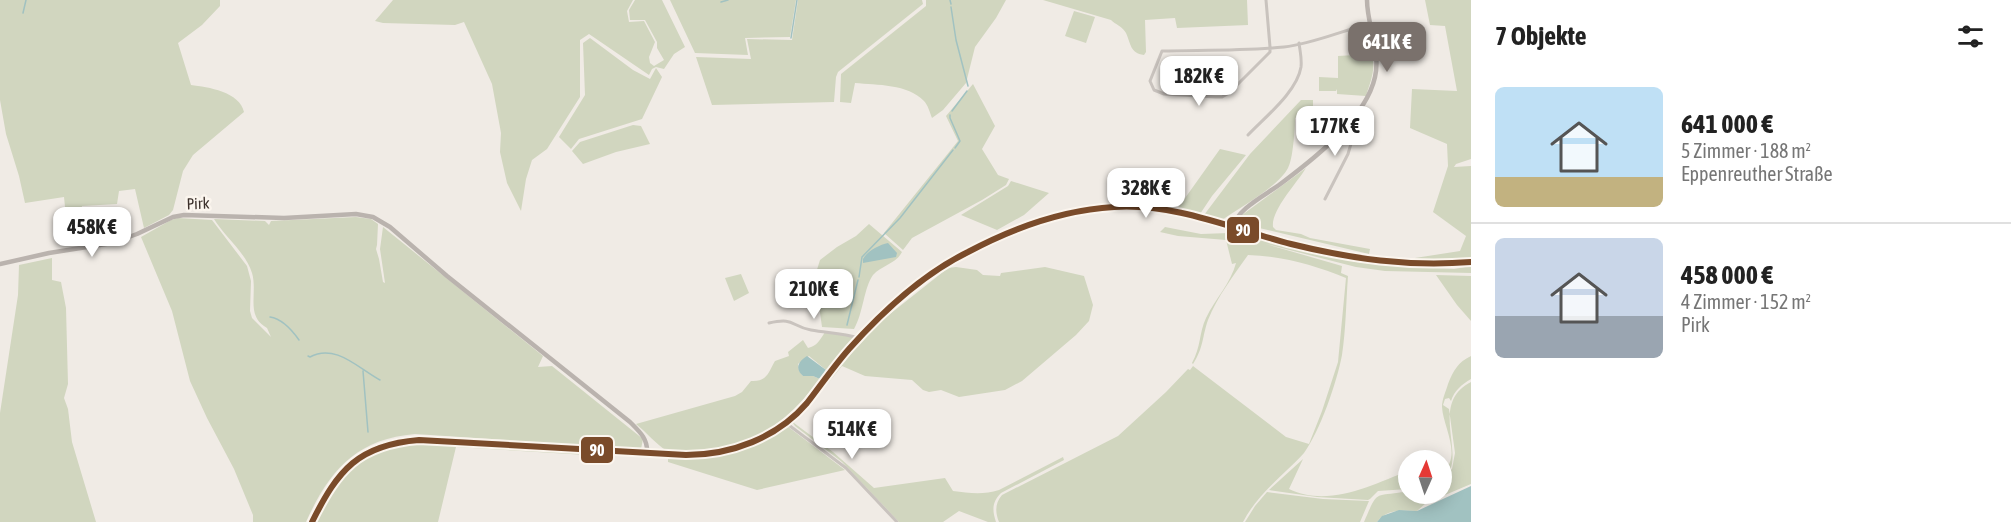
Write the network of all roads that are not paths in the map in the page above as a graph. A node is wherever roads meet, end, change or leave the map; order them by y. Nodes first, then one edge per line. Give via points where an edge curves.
1 (1266, 0) edge
2 (1367, 0) edge
3 (1370, 24) junction
4 (1299, 43) junction
5 (1270, 47) junction
6 (1357, 113) junction
7 (1248, 135) dead end
8 (1325, 199) dead end
9 (1233, 227) junction
10 (1471, 262) edge
11 (0, 264) edge
12 (770, 323) dead end
13 (859, 338) junction
14 (786, 423) junction
15 (647, 453) junction
16 (312, 522) edge
17 (897, 522) edge

1 - 5 street
2 - 3 main road
3 - 4 street
3 - 6 main road via 1377,54 1375,76
4 - 5 street
4 - 7 street via 1302,64 1297,80
5 - 5 street via 1267,56 1222,97 1164,94 1154,90 1150,81 1162,51
6 - 8 street via 1348,154
6 - 9 main road via 1297,171 1240,213
9 - 10 main road via 1367,260 1414,264
9 - 13 main road via 1184,213 1140,207 1058,216 1011,231 965,253 893,304
11 - 15 main road, Pirk via 112,243 184,215 373,217 630,422 645,438
12 - 13 street via 785,320 805,328
13 - 14 main road
14 - 15 main road via 751,443 717,453
14 - 17 street via 846,468
15 - 16 main road via 399,442 370,451 346,469 326,494

